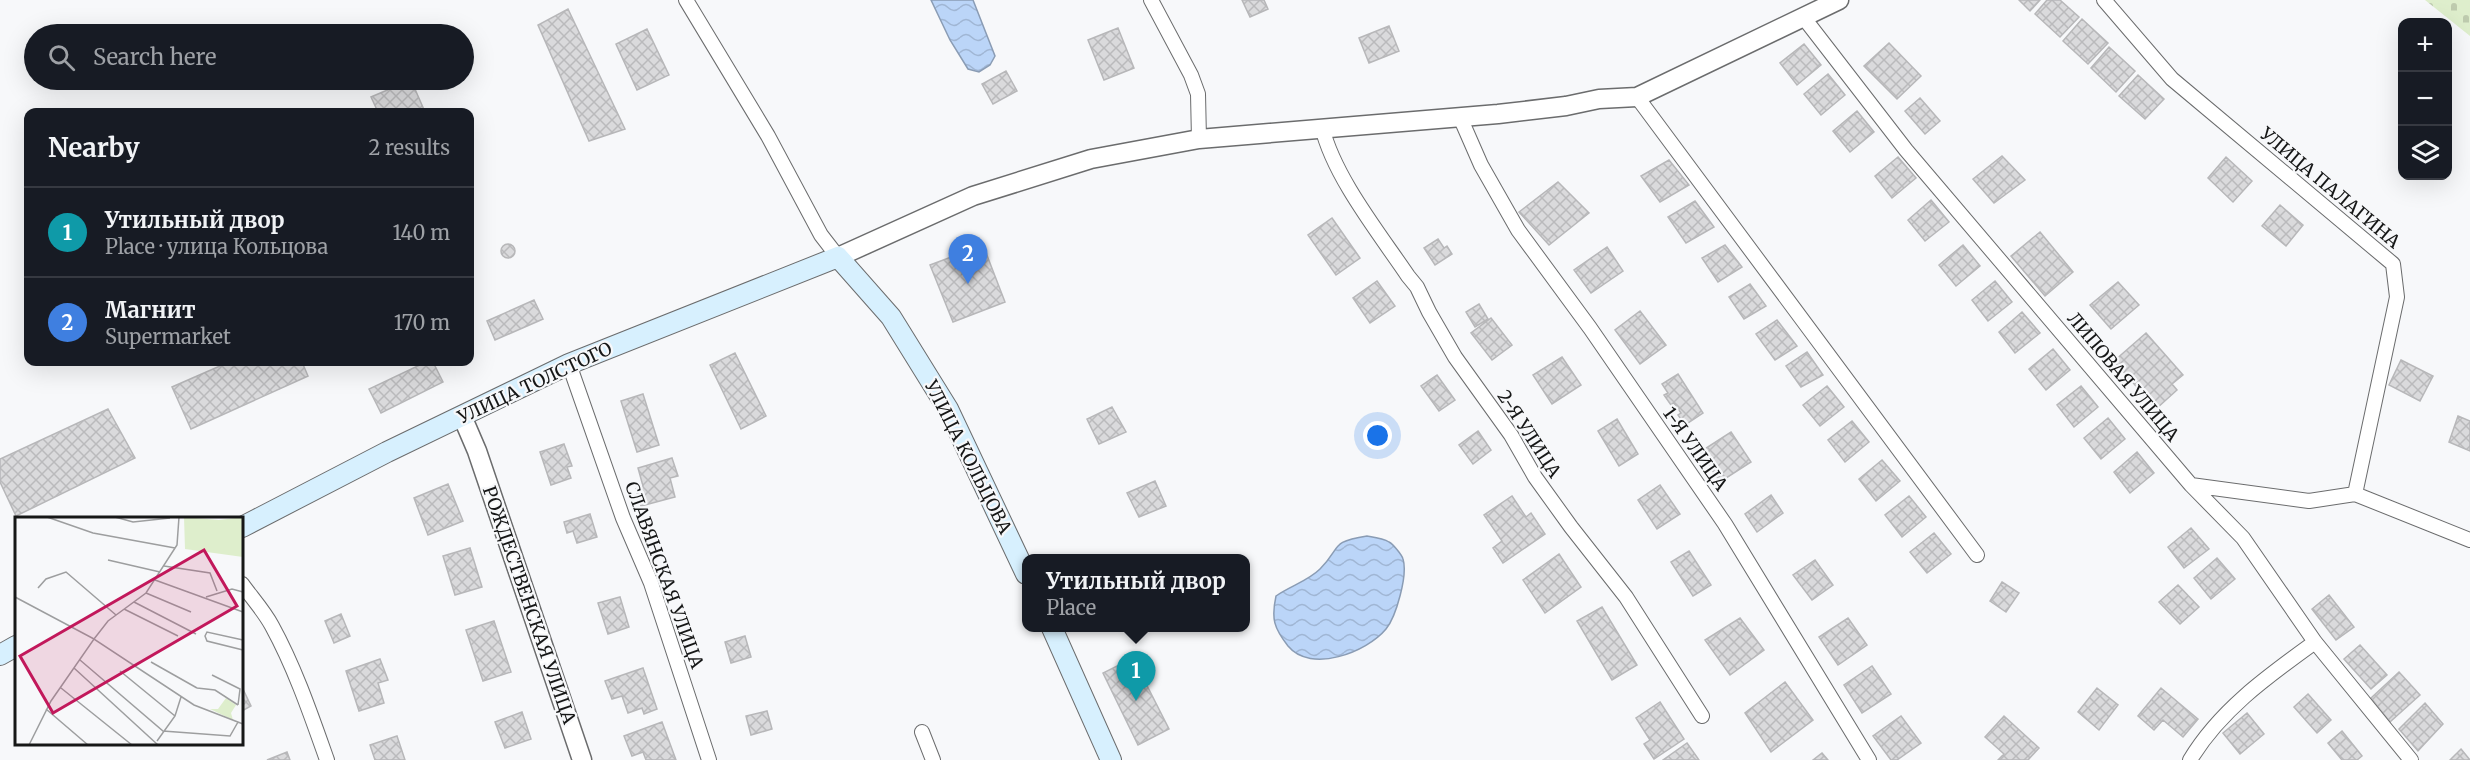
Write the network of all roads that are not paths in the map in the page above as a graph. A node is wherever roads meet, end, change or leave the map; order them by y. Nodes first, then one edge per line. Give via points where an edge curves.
1 (686, 0) edge
2 (1151, 0) edge
3 (1839, 0) edge
4 (2104, 0) edge
5 (1804, 18) junction
6 (1637, 97) junction
7 (1460, 117) junction
8 (1322, 127) junction
9 (1199, 139) junction
10 (837, 257) junction
11 (569, 364) junction
12 (462, 416) junction
13 (2191, 485) junction
14 (2355, 494) junction
15 (243, 526) edge
16 (2470, 540) edge
17 (1977, 555) dead end
18 (1022, 566) edge
19 (243, 585) edge
20 (1054, 632) edge
21 (2315, 642) junction
22 (15, 647) edge
23 (0, 655) edge
24 (1702, 716) dead end
25 (922, 732) dead end
26 (327, 760) edge
27 (582, 760) edge
28 (709, 760) edge
29 (933, 760) edge
30 (1111, 760) edge
31 (1869, 760) edge
32 (2190, 760) edge
33 (2411, 760) edge

1 - 10 street
2 - 9 street via 1195,84
3 - 5 street
4 - 14 street, УЛИЦА ПАЛАГИНА via 2172,79 2393,264 2397,297
5 - 6 street
5 - 13 street, ЛИПОВАЯ УЛИЦА via 1906,150
6 - 7 street
6 - 17 street
7 - 8 street
7 - 31 street, 1-Я УЛИЦА via 1481,165 1518,230 1725,524
8 - 9 street
8 - 24 street, 2-Я УЛИЦА via 1337,165 1417,287 1455,357 1511,435 1535,477 1626,597
9 - 10 street via 1091,159 1038,174 974,196
10 - 11 main road, УЛИЦА ТОЛСТОГО
10 - 18 main road, УЛИЦА КОЛЬЦОВА via 891,317 948,409
11 - 12 main road, УЛИЦА ТОЛСТОГО
11 - 28 street, СЛАВЯНСКАЯ УЛИЦА via 623,518 651,583
12 - 15 main road, УЛИЦА ТОЛСТОГО
12 - 27 street, РОЖДЕСТВЕНСКАЯ УЛИЦА
13 - 14 street via 2308,501
13 - 21 street, ЛИПОВАЯ УЛИЦА via 2243,538
14 - 16 street
19 - 26 street via 279,640
20 - 30 main road
21 - 32 street via 2255,685 2202,741
21 - 33 street, ЛИПОВАЯ УЛИЦА
22 - 23 main road
25 - 29 street

